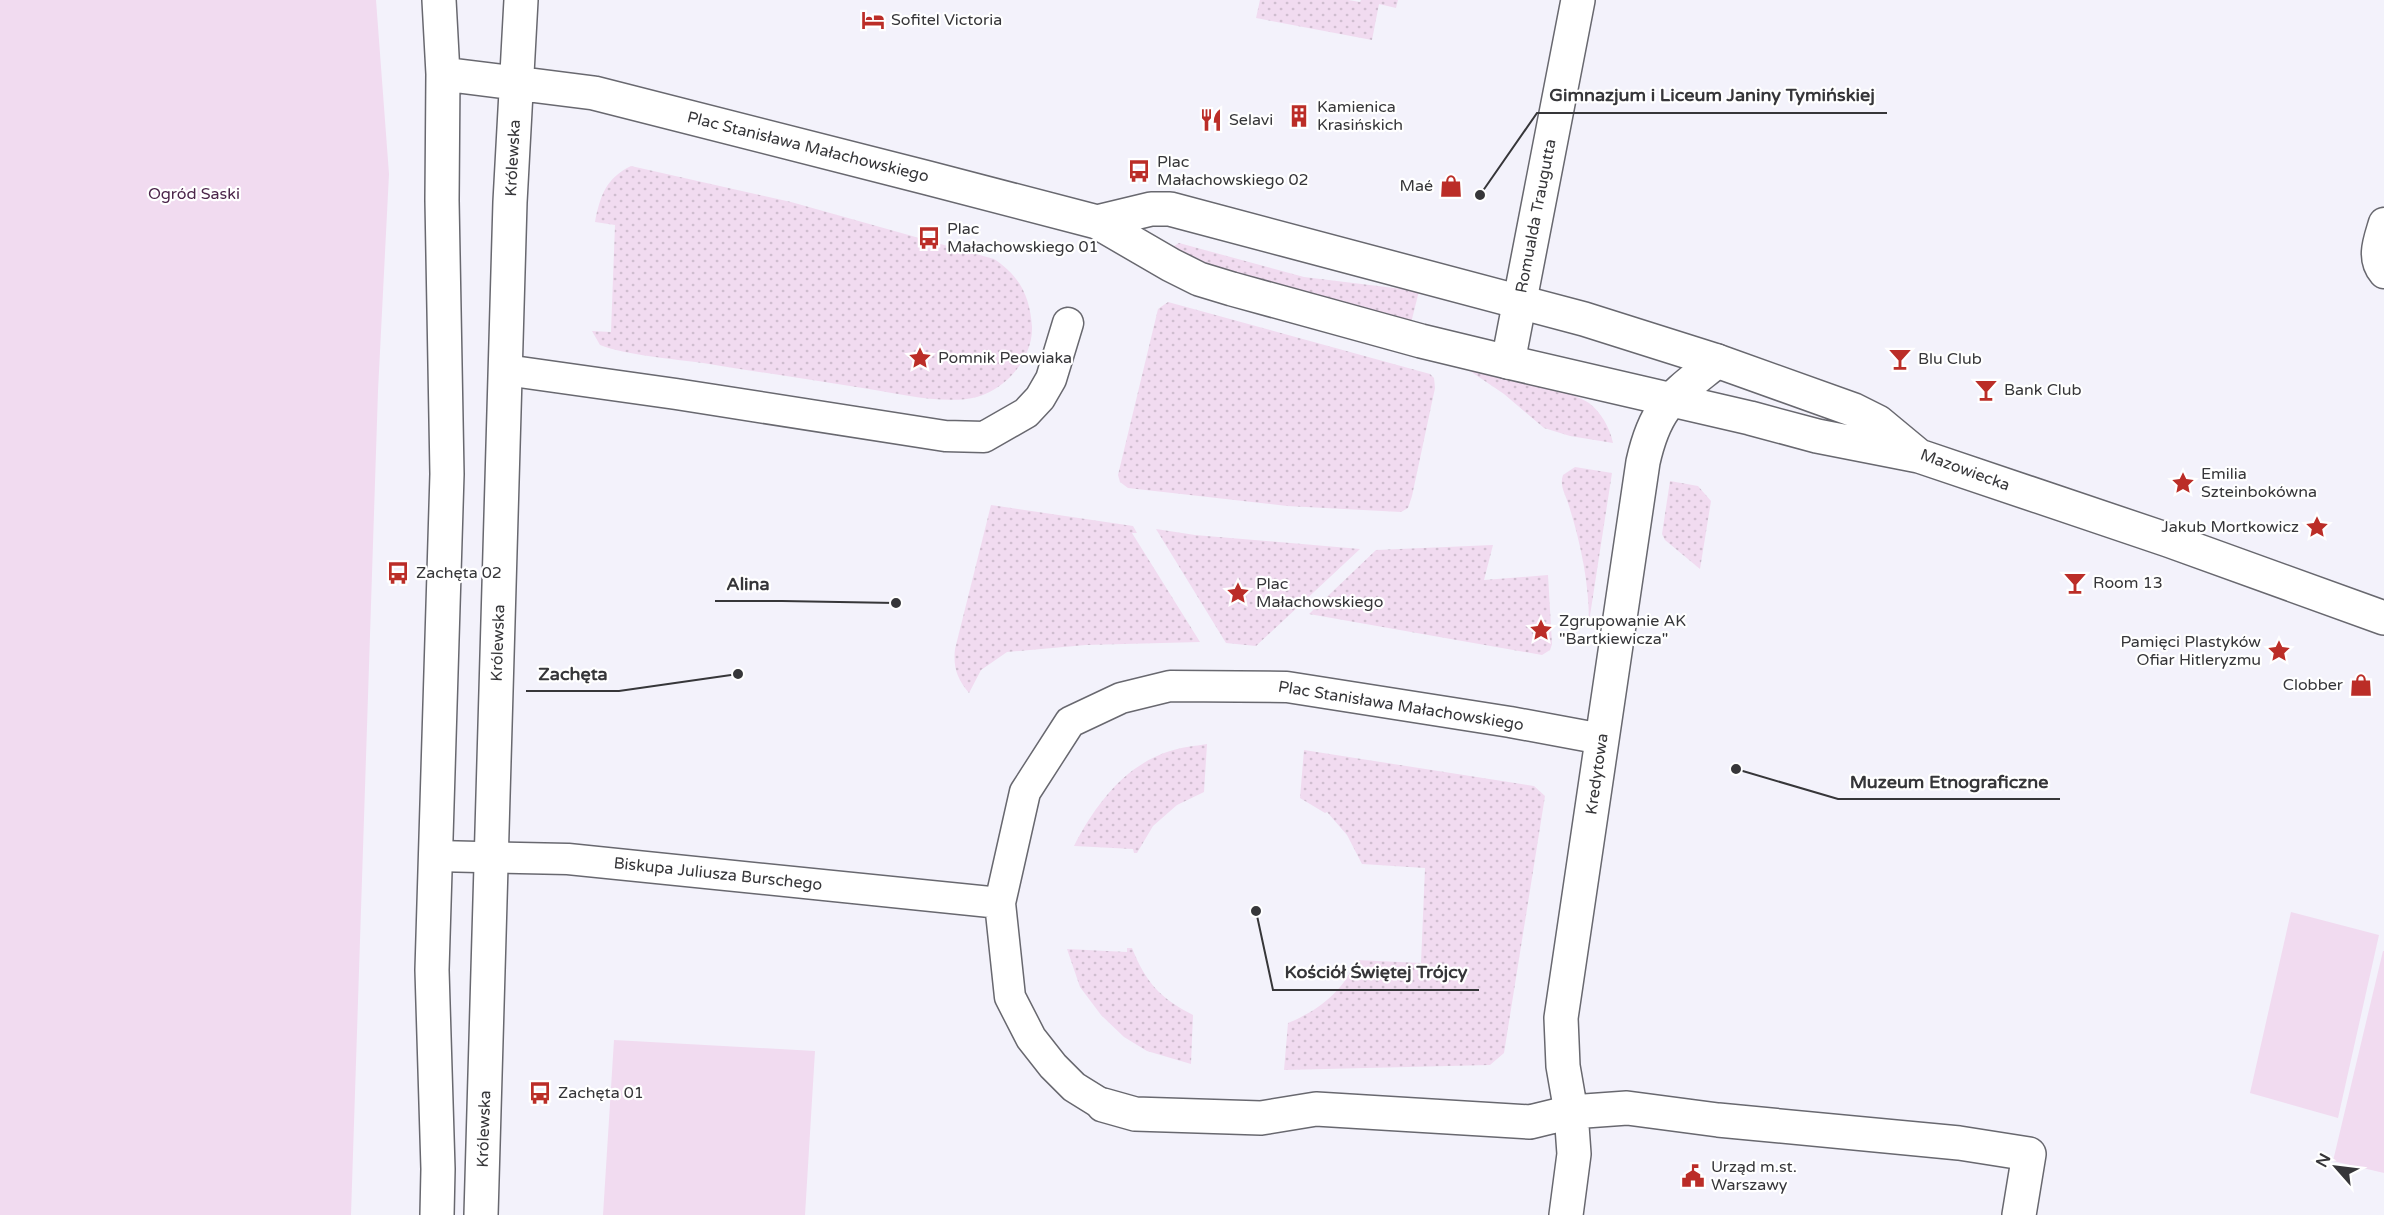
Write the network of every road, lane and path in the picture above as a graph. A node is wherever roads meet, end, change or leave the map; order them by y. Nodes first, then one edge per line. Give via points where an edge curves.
1 (440, 0) edge
2 (521, 0) edge
3 (1578, 0) edge
4 (443, 74) junction
5 (517, 82) junction
6 (1097, 222) junction
7 (2384, 223) edge
8 (2384, 273) edge
9 (1519, 302) junction
10 (1068, 323) dead end
11 (1717, 361) junction
12 (1508, 362) junction
13 (506, 370) junction
14 (1669, 400) junction
15 (1919, 456) junction
16 (2384, 618) edge
17 (1602, 739) junction
18 (436, 856) junction
19 (492, 857) junction
20 (1000, 903) junction
21 (1103, 1105) joint
22 (1571, 1112) junction
23 (437, 1215) edge
24 (481, 1215) edge
25 (1566, 1215) edge
26 (2019, 1215) edge

1 - 4 street
2 - 5 street, Królewska
3 - 9 street, Romualda Traugutta
4 - 5 street
4 - 18 street via 447,474
5 - 6 street, Plac Stanisława Małachowskiego via 621,99
5 - 13 street, Królewska
6 - 9 street, Plac Stanisława Małachowskiego via 1151,209 1170,209
6 - 12 street, Plac Stanisława Małachowskiego via 1199,279
7 - 8 lane via 2376,257
9 - 11 street, Mazowiecka
9 - 12 street, Romualda Traugutta
10 - 13 lane via 1051,379 1040,398 1026,412 984,437 945,436
11 - 14 street, Kredytowa
11 - 15 street, Mazowiecka via 1854,410 1878,422
12 - 14 street, Plac Stanisława Małachowskiego
13 - 19 street, Królewska
14 - 15 street, Plac Stanisława Małachowskiego
14 - 17 street, Kredytowa via 1652,428 1643,462
15 - 16 street, Mazowiecka
17 - 20 lane, Plac Stanisława Małachowskiego via 1287,687 1170,686 1121,698 1070,722 1024,792
17 - 22 street, Kredytowa via 1561,1018 1563,1066
18 - 19 lane, Biskupa Juliusza Burschego
18 - 23 street via 432,970
19 - 20 lane, Biskupa Juliusza Burschego via 568,859
19 - 24 street, Królewska
20 - 21 lane, Plac Stanisława Małachowskiego via 1010,997 1031,1038 1053,1066 1074,1087
21 - 22 street, Plac Stanisława Małachowskiego via 1135,1114 1261,1118 1316,1109 1530,1122
22 - 25 street, Kredytowa via 1574,1154
22 - 26 street, Plac Stanisława Małachowskiego via 1627,1108 2029,1154

